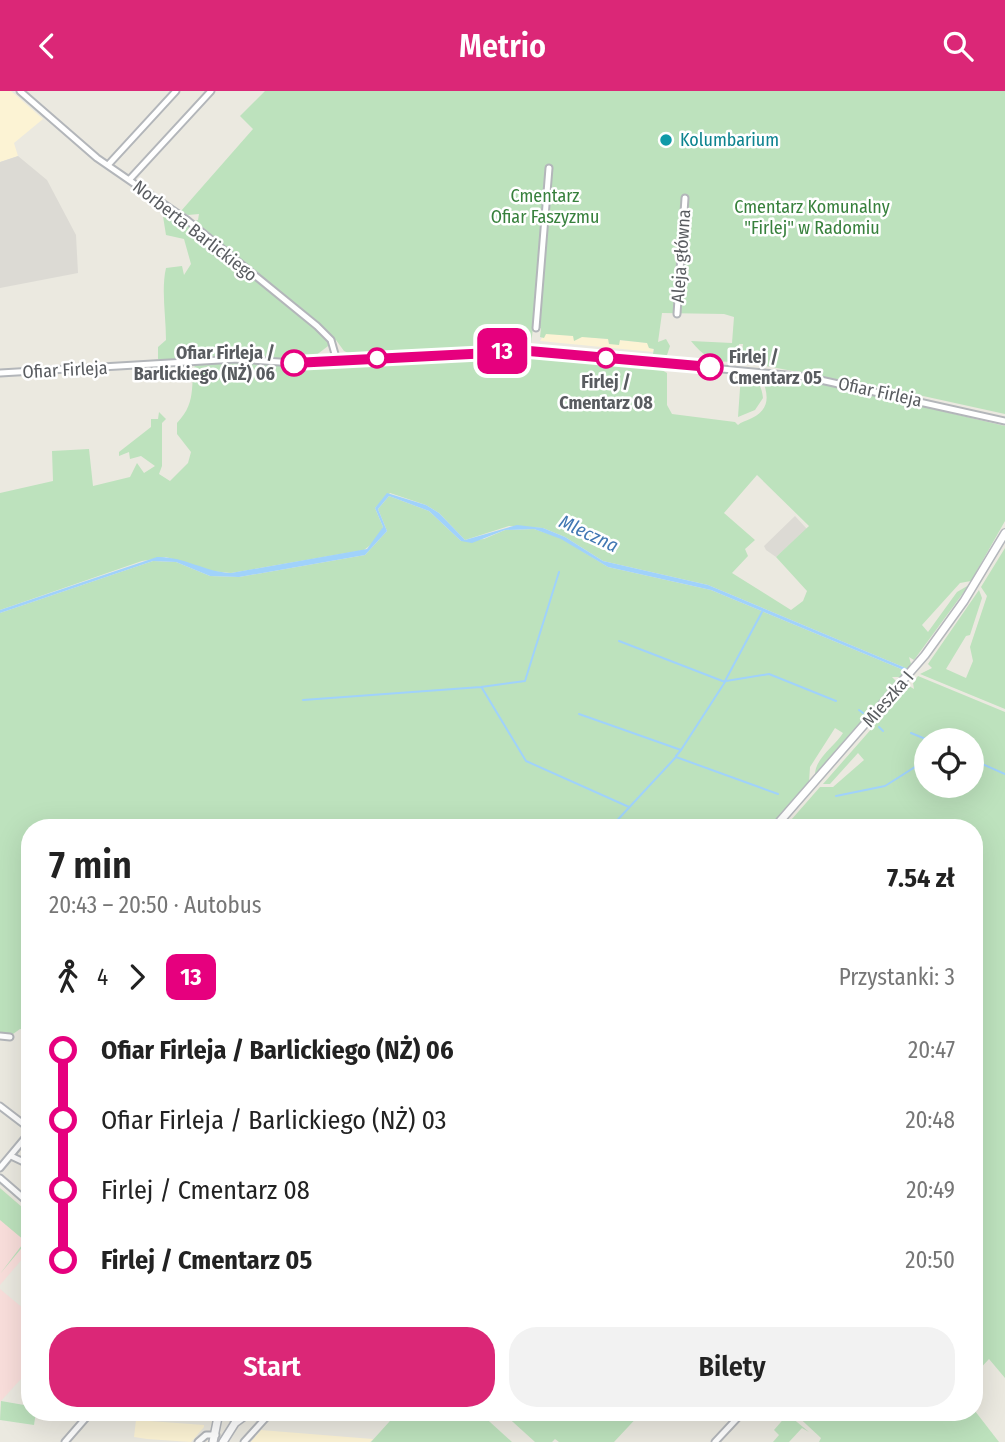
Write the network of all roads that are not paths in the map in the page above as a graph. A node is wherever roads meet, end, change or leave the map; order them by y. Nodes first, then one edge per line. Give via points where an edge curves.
1 (20, 91) edge
2 (176, 91) edge
3 (211, 91) edge
4 (108, 165) junction
5 (549, 169) dead end
6 (128, 180) junction
7 (685, 198) dead end
8 (677, 314) dead end
9 (536, 328) dead end
10 (334, 347) junction
11 (327, 361) junction
12 (337, 361) junction
13 (0, 373) edge
14 (1005, 421) edge
15 (1005, 526) edge
16 (1005, 533) edge
17 (988, 561) junction
18 (783, 819) edge
19 (0, 1036) edge
20 (10, 1037) dead end
21 (0, 1106) edge
22 (21, 1124) edge
23 (21, 1143) edge
24 (11, 1156) junction
25 (21, 1161) edge
26 (0, 1168) edge
27 (0, 1178) edge
28 (21, 1196) edge
29 (83, 1421) edge
30 (217, 1421) edge
31 (238, 1421) edge
32 (263, 1421) edge
33 (735, 1421) edge
34 (214, 1439) edge
35 (65, 1442) edge
36 (198, 1442) edge
37 (223, 1442) edge
38 (244, 1442) edge
39 (715, 1442) edge

1 - 4 street, Norberta Barlickiego
2 - 4 street
3 - 6 street
4 - 6 street, Norberta Barlickiego
5 - 9 street
6 - 10 street, Norberta Barlickiego via 187,220 317,326
7 - 8 street, Aleja główna
10 - 11 street
10 - 12 street, Norberta Barlickiego
11 - 12 street, Ofiar Firleja
11 - 13 street, Ofiar Firleja via 237,359
12 - 14 street, Ofiar Firleja via 529,351 779,373
15 - 17 street, Mieszka I
16 - 17 street, Mieszka I
17 - 18 street, Mieszka I via 919,662
19 - 20 street
21 - 22 street
23 - 24 street
24 - 25 street
24 - 26 street
27 - 28 street
29 - 35 street
30 - 34 street
31 - 37 street
32 - 38 street
33 - 39 street
34 - 36 street via 206,1436

